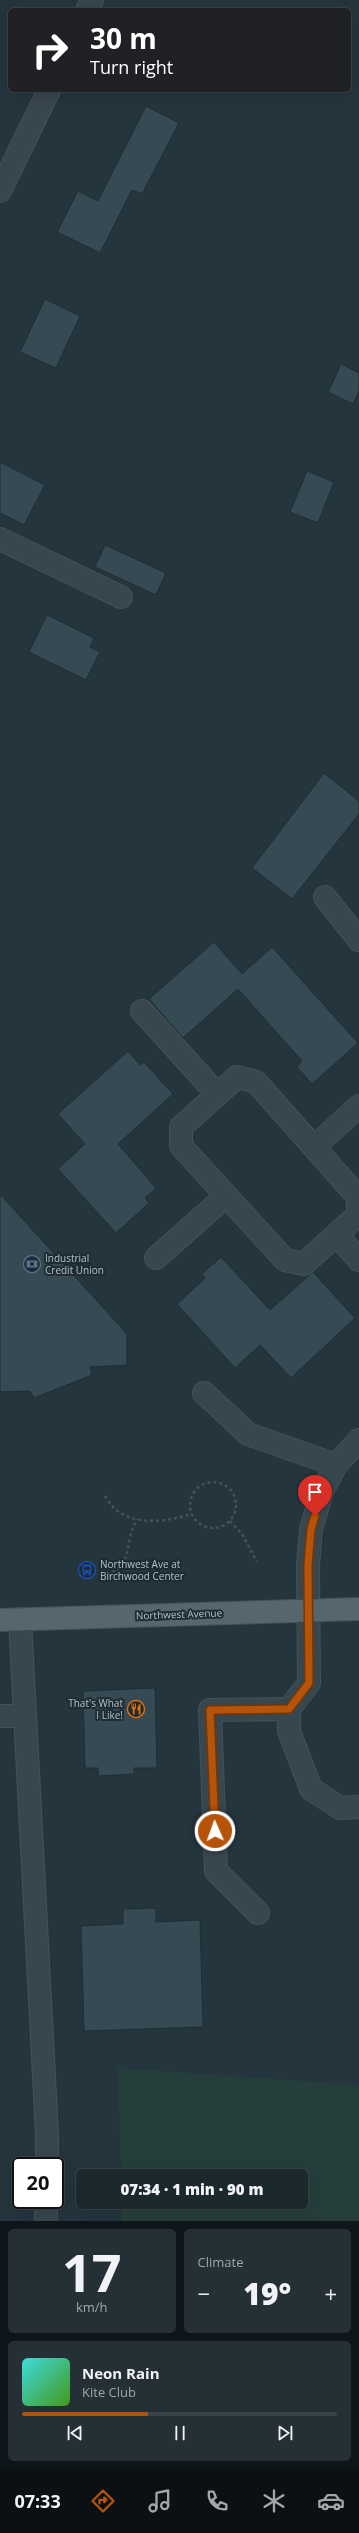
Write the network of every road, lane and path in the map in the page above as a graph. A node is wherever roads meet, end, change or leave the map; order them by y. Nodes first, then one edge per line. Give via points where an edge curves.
1 (48, 92) edge
2 (0, 191) edge
3 (0, 539) edge
4 (121, 597) dead end
5 (325, 897) dead end
6 (359, 940) edge
7 (142, 1011) dead end
8 (217, 1094) junction
9 (359, 1106) edge
10 (314, 1147) junction
11 (226, 1196) junction
12 (337, 1235) junction
13 (156, 1258) dead end
14 (359, 1260) edge
15 (204, 1393) dead end
16 (359, 1440) edge
17 (336, 1465) junction
18 (105, 1496) dead end
19 (192, 1514) junction
20 (137, 1520) junction
21 (230, 1521) junction
22 (257, 1562) dead end
23 (102, 1579) dead end
24 (309, 1609) junction
25 (359, 1609) edge
26 (10, 1620) edge
27 (289, 1709) junction
28 (0, 1716) edge
29 (26, 1716) junction
30 (359, 1791) edge
31 (350, 1807) edge
32 (258, 1913) dead end
33 (47, 2157) edge
34 (46, 2209) edge
35 (46, 2221) edge

1 - 2 street
3 - 4 street
5 - 6 street
7 - 8 street
8 - 10 street via 237,1077 256,1082
8 - 11 street via 181,1127 181,1146
9 - 10 street
10 - 12 street via 358,1197 358,1215
11 - 12 street via 285,1260 304,1264
11 - 13 street
12 - 14 street
15 - 17 street via 248,1434
16 - 17 street
17 - 24 street via 323,1489 311,1529 308,1565
18 - 20 path via 112,1508
19 - 20 path via 166,1520
19 - 21 path via 196,1521 209,1528 224,1526
19 - 21 path via 190,1499 199,1486 206,1482 221,1482 234,1492 236,1500 234,1515
20 - 23 path via 131,1529 130,1546 120,1567
21 - 22 path via 242,1534
24 - 25 main road, Northwest Avenue
24 - 26 main road, Northwest Avenue
24 - 27 street via 309,1683
26 - 29 street
27 - 31 street via 289,1731 312,1789
27 - 32 street via 210,1710 216,1871
28 - 29 street
29 - 33 street
30 - 31 street
34 - 35 street

